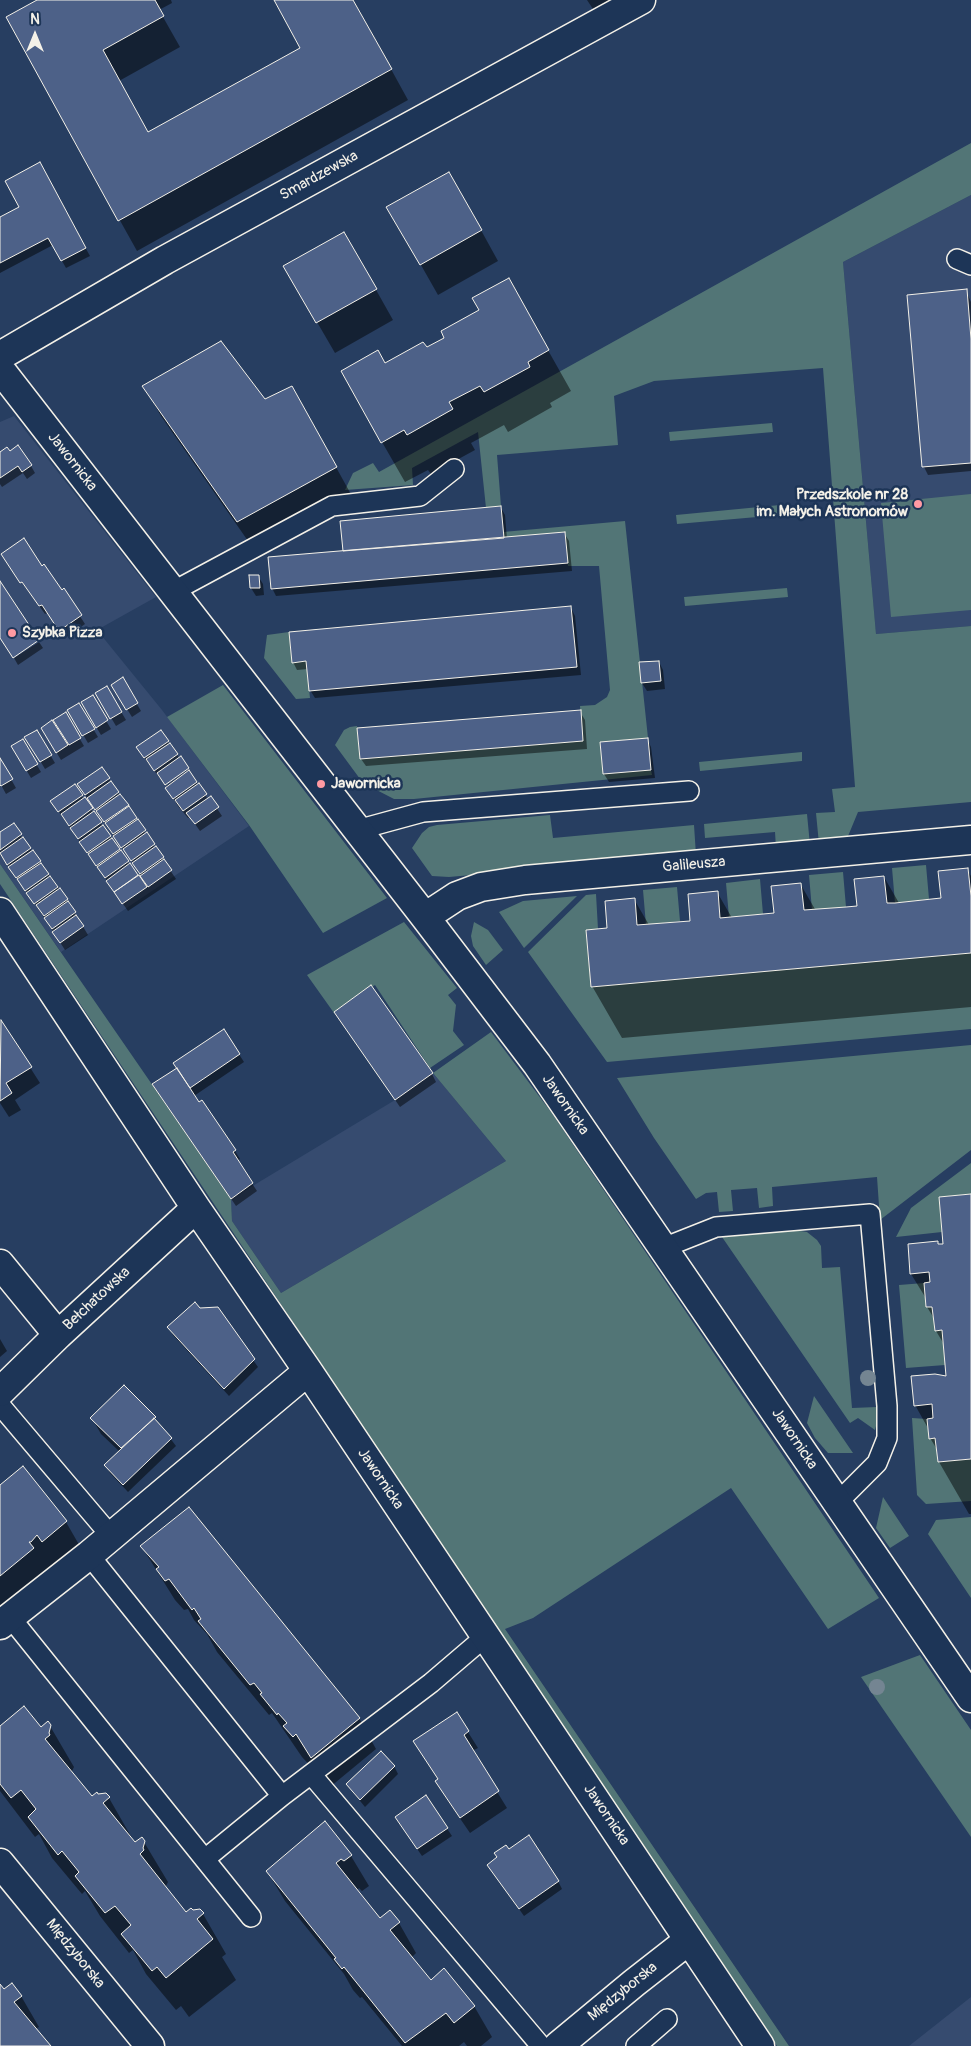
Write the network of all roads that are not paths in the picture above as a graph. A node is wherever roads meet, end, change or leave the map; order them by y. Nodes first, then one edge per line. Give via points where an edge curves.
1 (641, 0) edge
2 (0, 356) edge
3 (0, 369) edge
4 (454, 469) dead end
5 (172, 592) junction
6 (689, 791) dead end
7 (356, 830) junction
8 (971, 840) edge
9 (0, 912) edge
10 (425, 917) junction
11 (196, 1208) junction
12 (663, 1248) junction
13 (0, 1264) edge
14 (58, 1335) junction
15 (308, 1371) junction
16 (0, 1392) edge
17 (0, 1405) edge
18 (837, 1502) junction
19 (111, 1536) junction
20 (89, 1555) junction
21 (5, 1621) edge
22 (486, 1636) junction
23 (971, 1698) edge
24 (311, 1774) junction
25 (282, 1796) junction
26 (205, 1859) junction
27 (0, 1863) edge
28 (251, 1917) dead end
29 (689, 1940) junction
30 (667, 2019) dead end
31 (150, 2046) edge
32 (541, 2046) edge
33 (558, 2046) edge
34 (636, 2046) edge
35 (760, 2046) edge

1 - 2 street, Smardzewska via 165,260
3 - 5 street, Jawornicka
4 - 5 lane via 420,496 332,506
5 - 7 street, Jawornicka
6 - 7 lane via 423,812
7 - 10 street, Jawornicka
8 - 10 street, Galileusza via 525,880 481,887 457,896
9 - 11 street, Jawornicka
10 - 12 street, Jawornicka via 537,1064
11 - 14 street, Bełchatowska
11 - 15 street, Jawornicka
12 - 18 street, Jawornicka
12 - 18 lane via 716,1227 870,1214 887,1438 876,1463
13 - 14 street
14 - 16 street, Bełchatowska
15 - 19 street
15 - 22 street, Jawornicka
17 - 19 lane
18 - 23 street, Jawornicka
19 - 20 street
20 - 21 street
20 - 25 lane
21 - 26 lane
22 - 24 lane
22 - 29 street, Jawornicka
24 - 25 lane
24 - 32 lane
25 - 26 lane
26 - 28 lane
27 - 31 street, Międzyborska
29 - 33 street, Międzyborska
29 - 35 street, Jawornicka
30 - 34 lane

